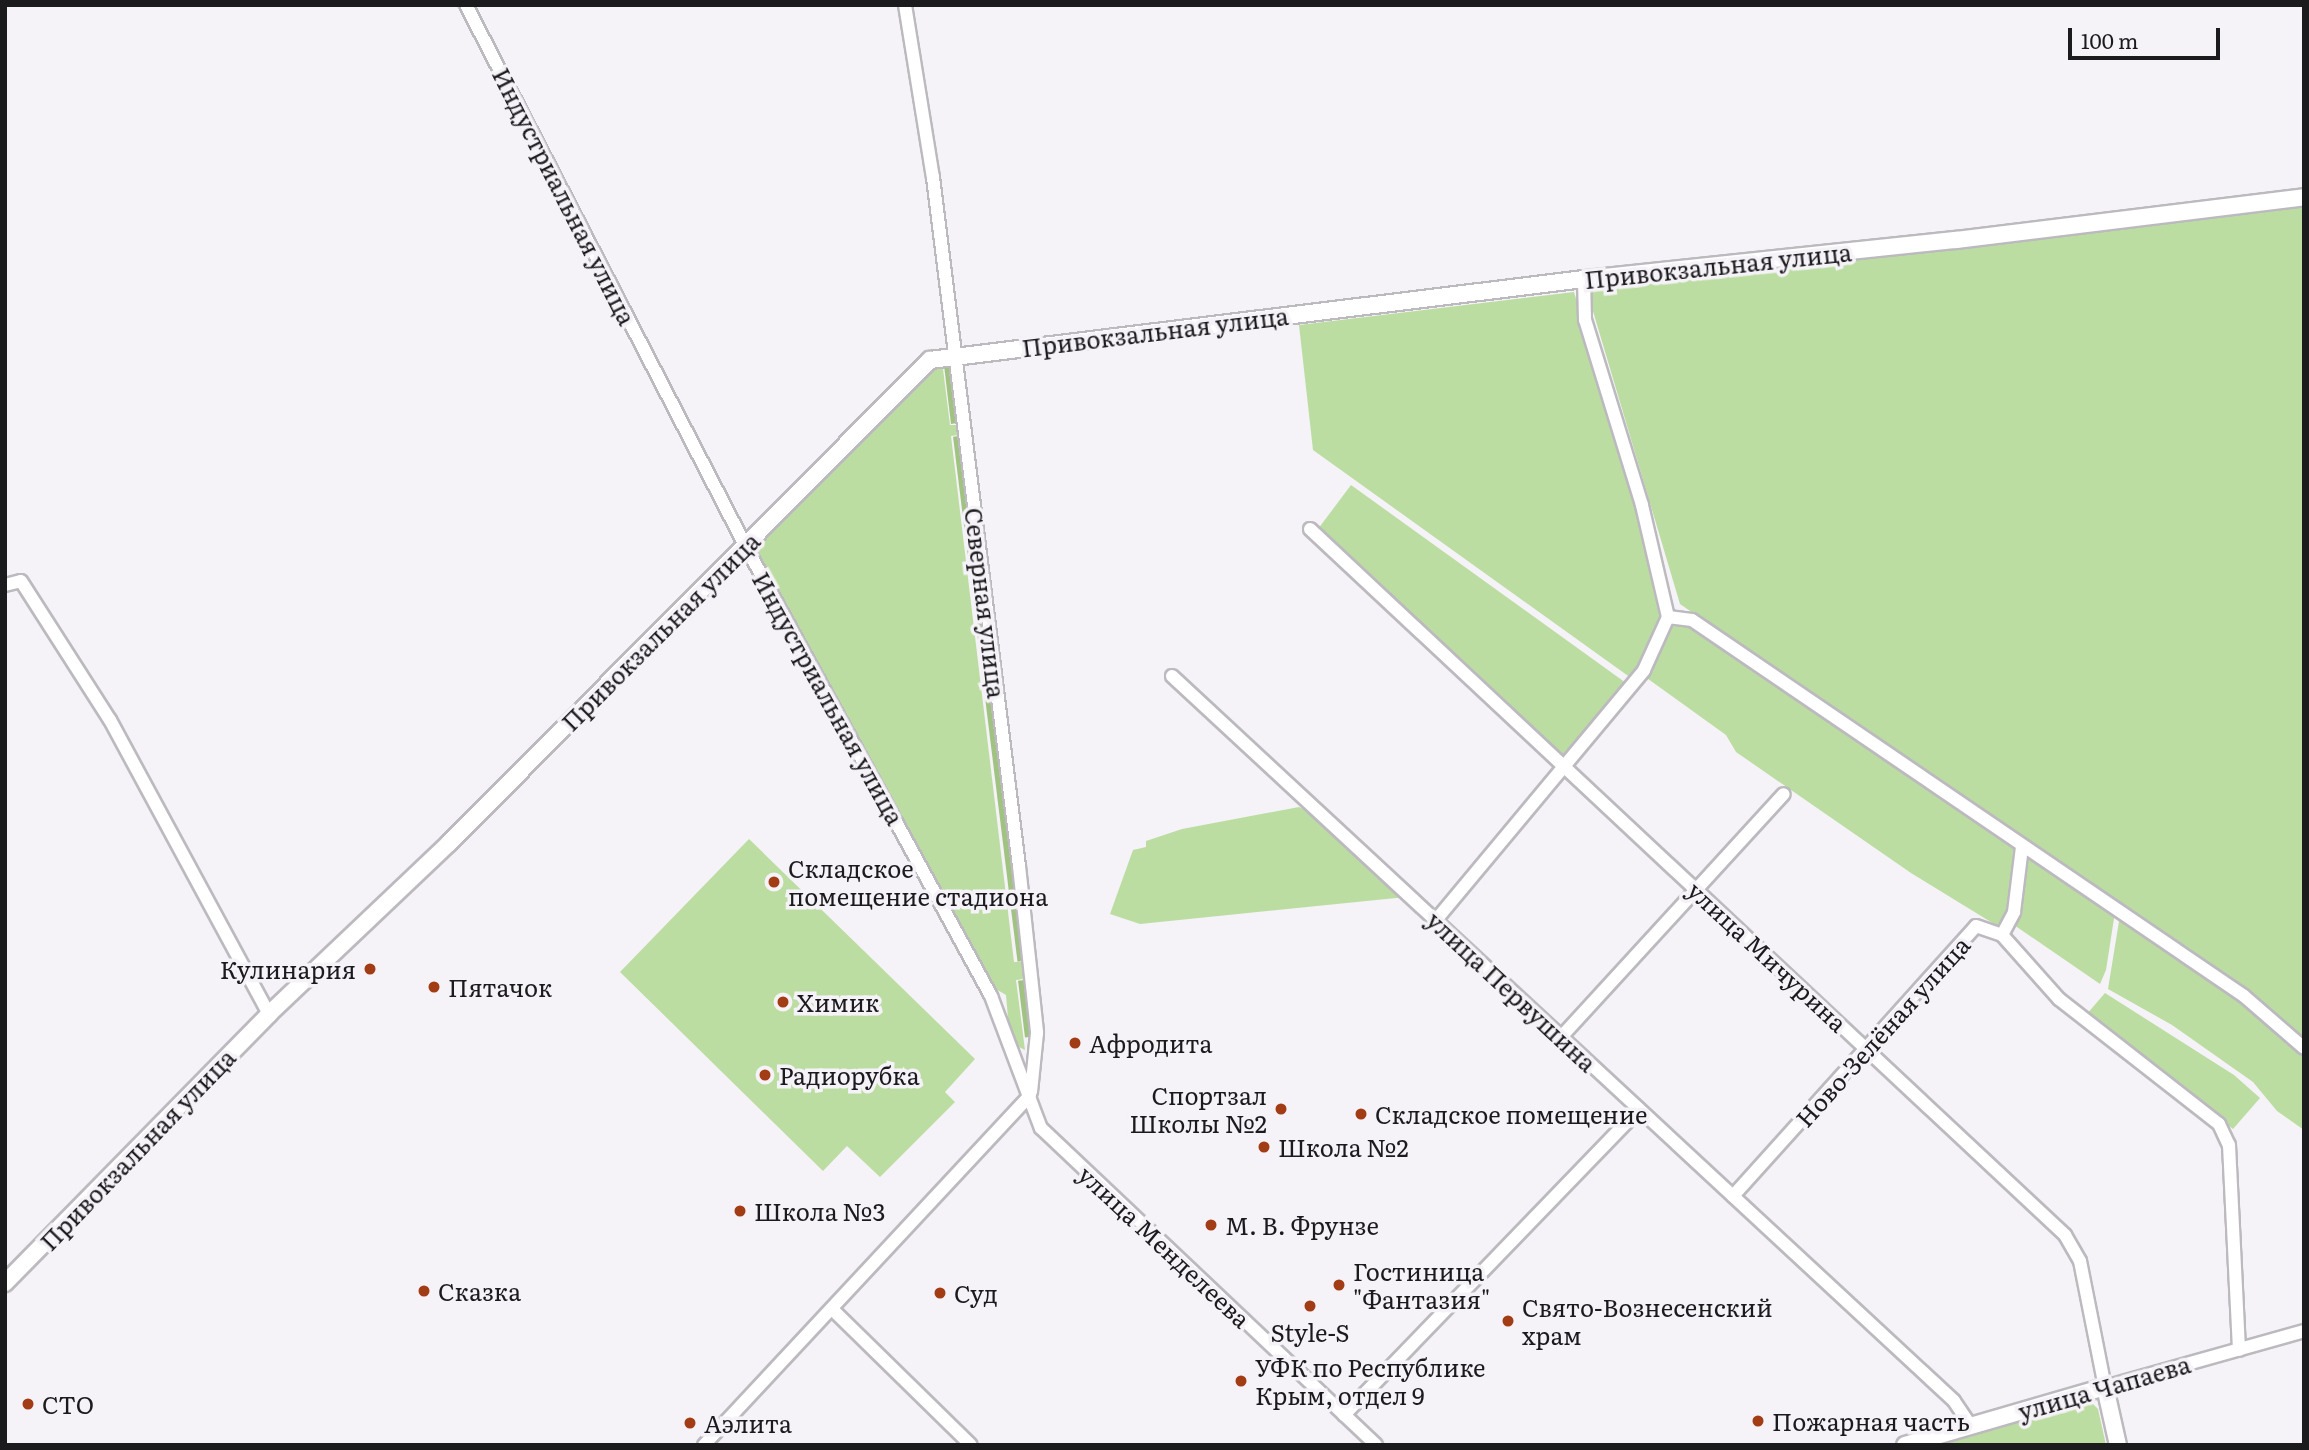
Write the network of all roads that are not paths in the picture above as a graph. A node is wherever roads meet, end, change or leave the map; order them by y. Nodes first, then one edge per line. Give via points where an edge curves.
1 (466, 5) edge
2 (905, 5) edge
3 (2304, 197) edge
4 (1584, 279) junction
5 (955, 354) junction
6 (1310, 529) dead end
7 (745, 545) junction
8 (5, 585) edge
9 (1668, 617) junction
10 (1172, 676) dead end
11 (1564, 763) junction
12 (1784, 794) dead end
13 (2022, 847) junction
14 (1696, 889) junction
15 (1436, 920) junction
16 (2002, 936) junction
17 (269, 1014) junction
18 (1562, 1036) junction
19 (1868, 1048) junction
20 (2304, 1048) edge
21 (1030, 1096) junction
22 (1639, 1109) junction
23 (1733, 1196) junction
24 (5, 1283) edge
25 (832, 1309) junction
26 (2304, 1331) edge
27 (2239, 1350) junction
28 (2105, 1387) junction
29 (1344, 1415) junction
30 (1970, 1425) junction
31 (704, 1445) edge
32 (971, 1445) edge
33 (1376, 1445) edge
34 (1905, 1445) edge
35 (2118, 1445) edge

1 - 7 street, Индустриальная улица
2 - 5 street, Северная улица via 924,111
3 - 4 main road, Привокзальная улица
4 - 5 main road, Привокзальная улица
4 - 9 street via 1585,320 1642,505
5 - 7 main road, Привокзальная улица via 930,360
5 - 21 street, Северная улица via 1037,1033
6 - 11 street, улица Мичурина
7 - 17 main road, Привокзальная улица via 449,843
7 - 21 street, Индустриальная улица via 991,996
8 - 17 street via 21,581 110,720
9 - 11 street via 1644,670
9 - 13 street via 1692,620
10 - 15 street, улица Первушина
11 - 14 street, улица Мичурина
11 - 15 street
12 - 14 street
13 - 16 street via 2014,912
13 - 20 street via 2244,996
14 - 18 street
14 - 19 street, улица Мичурина
15 - 18 street, улица Первушина
16 - 19 street, Ново-Зелёная улица via 1976,926
16 - 27 street, Ново-Зелёная улица via 2059,999 2219,1124 2229,1145
17 - 24 main road, Привокзальная улица
18 - 22 street, улица Первушина
19 - 23 street, Ново-Зелёная улица
19 - 28 street, улица Мичурина via 2065,1235 2080,1261
21 - 25 street
21 - 29 street, улица Менделеева via 1041,1128
22 - 23 street, улица Первушина
22 - 29 street
23 - 30 street, улица Первушина via 1954,1401
25 - 31 street
25 - 32 street
26 - 27 street, улица Чапаева
27 - 28 street, улица Чапаева
28 - 30 main road, улица Чапаева
28 - 35 main road, улица Мичурина
29 - 33 street, улица Менделеева
30 - 34 main road, улица Чапаева

